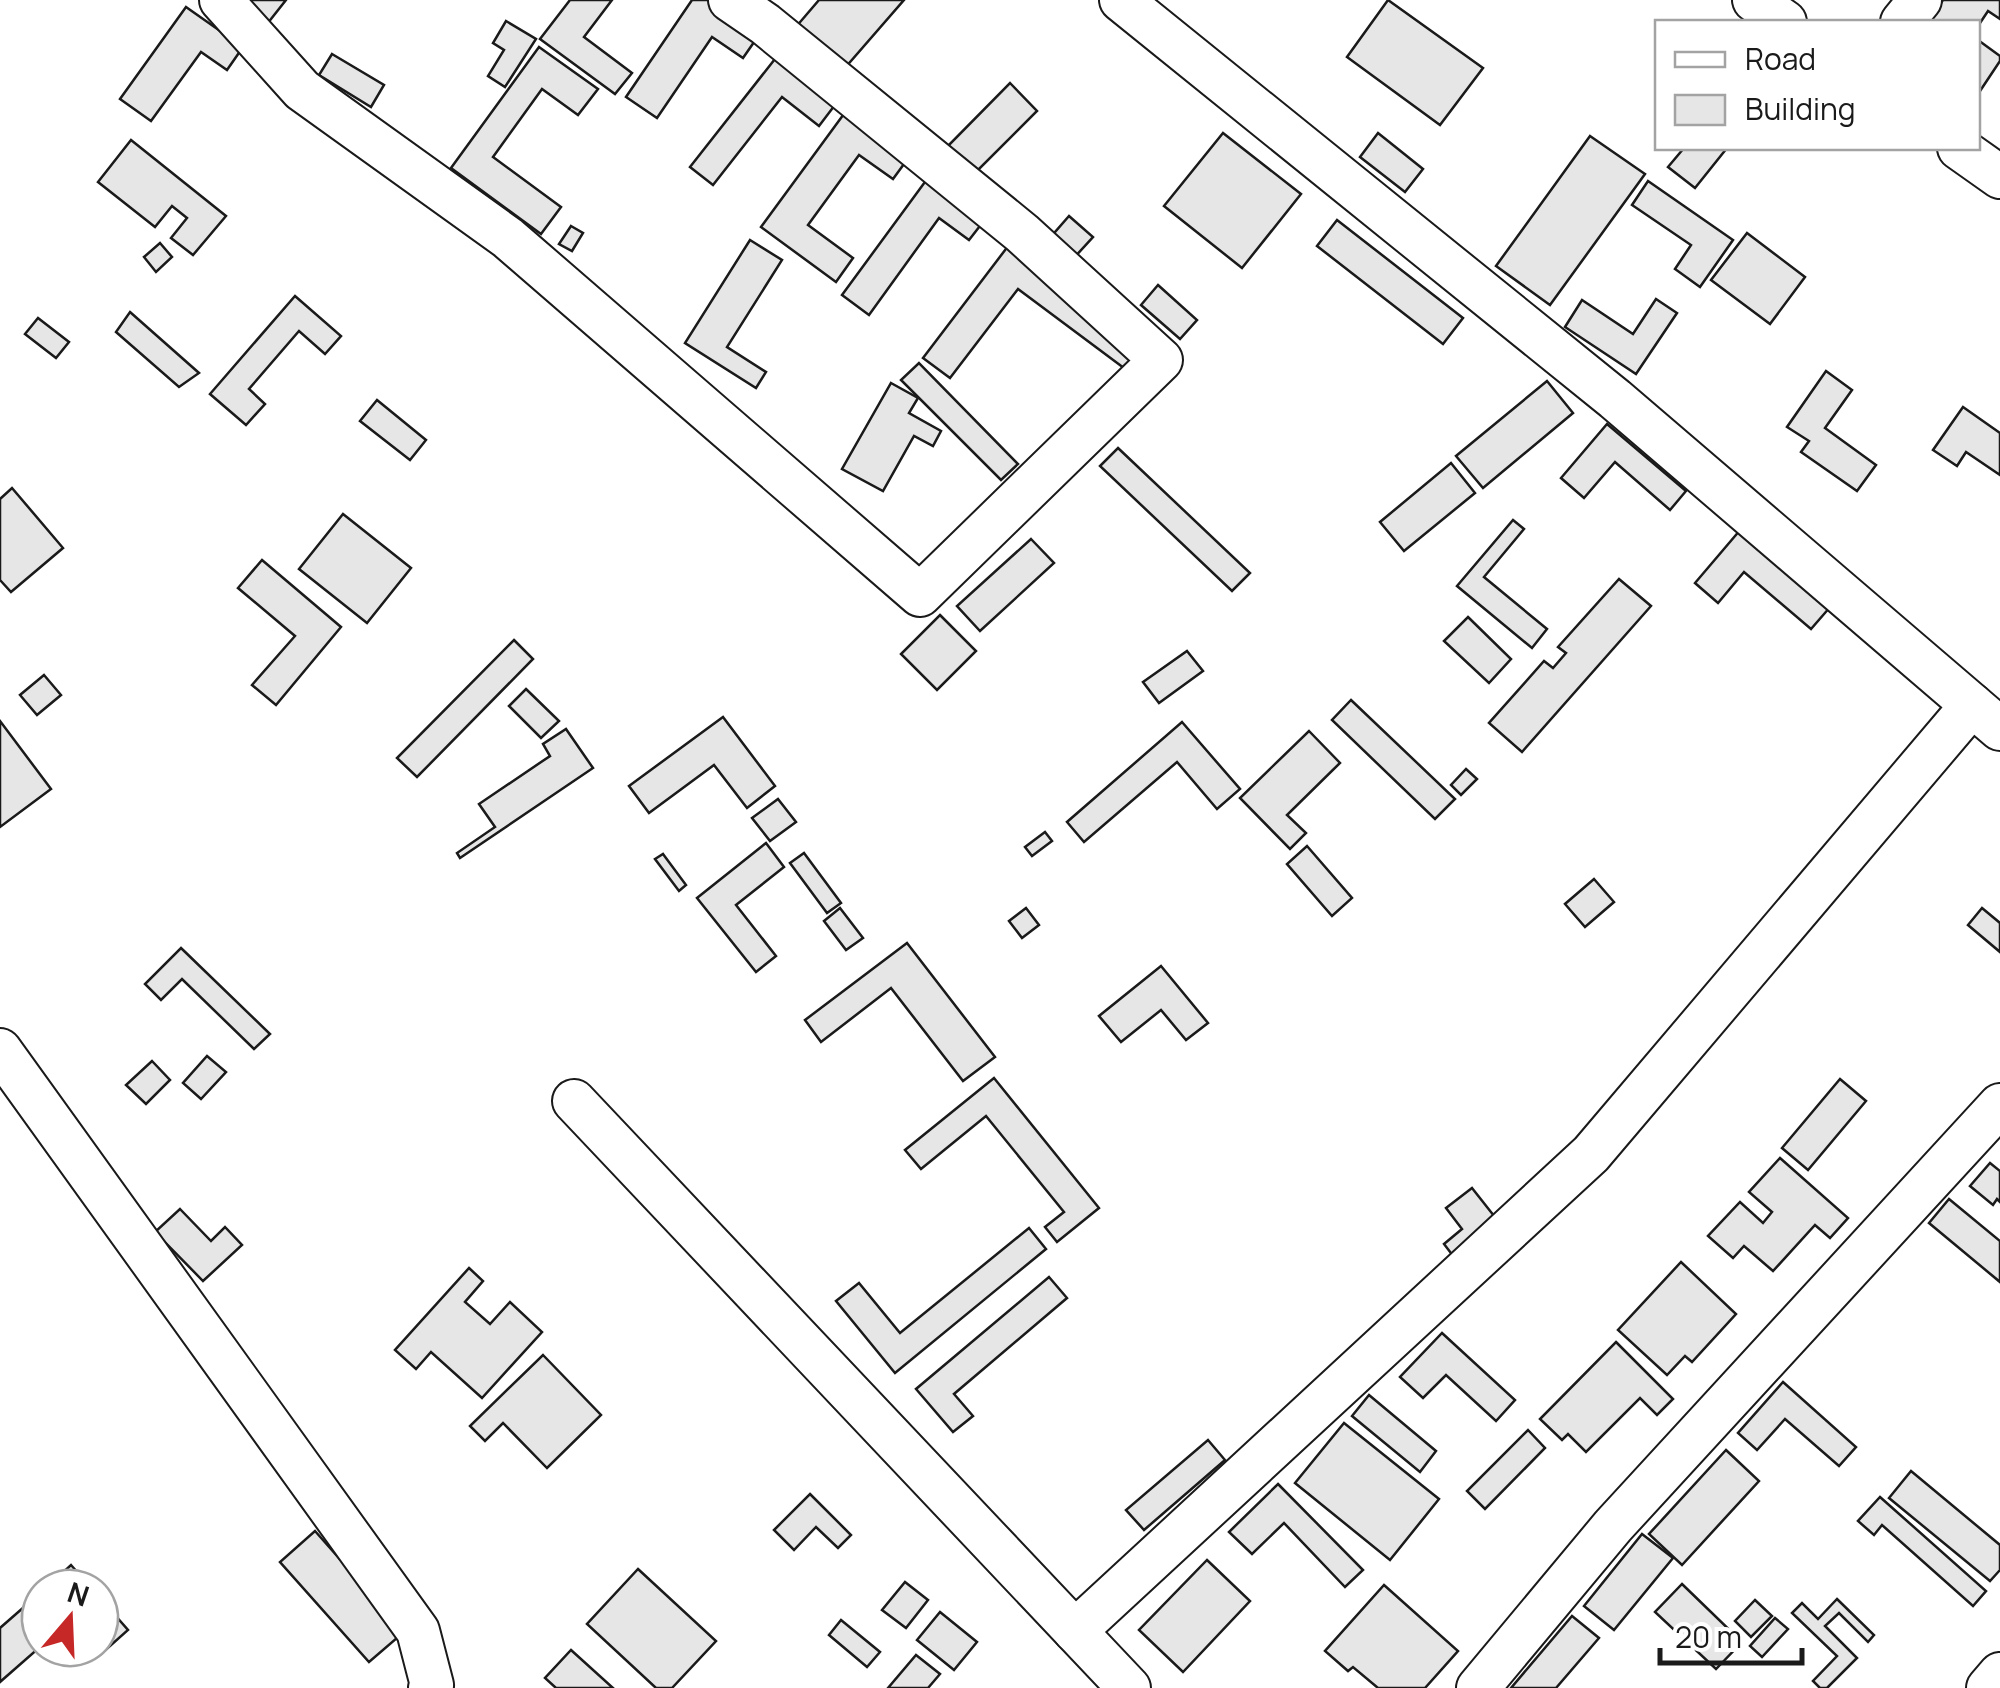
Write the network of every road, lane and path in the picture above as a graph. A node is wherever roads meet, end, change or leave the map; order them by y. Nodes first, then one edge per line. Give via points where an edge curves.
1 (221, 0) edge
2 (730, 0) edge
3 (1121, 0) edge
4 (1754, 0) edge
5 (1920, 0) edge
6 (1782, 20) edge
7 (1904, 20) edge
8 (1962, 150) edge
9 (2000, 177) edge
10 (1986, 717) edge
11 (0, 1050) edge
12 (574, 1101) dead end
13 (2000, 1105) edge
14 (1075, 1632) junction
15 (2000, 1674) edge
16 (430, 1688) edge
17 (1129, 1688) edge
18 (1478, 1688) edge
19 (1988, 1688) edge

1 - 2 street via 302,90 508,238 920,595 1162,360 1022,233
3 - 10 street via 1615,399
4 - 6 street
5 - 7 street
8 - 9 street
10 - 14 street via 1591,1154
11 - 16 street via 418,1631
12 - 14 street
13 - 18 street via 1613,1526
14 - 17 street
15 - 19 street

